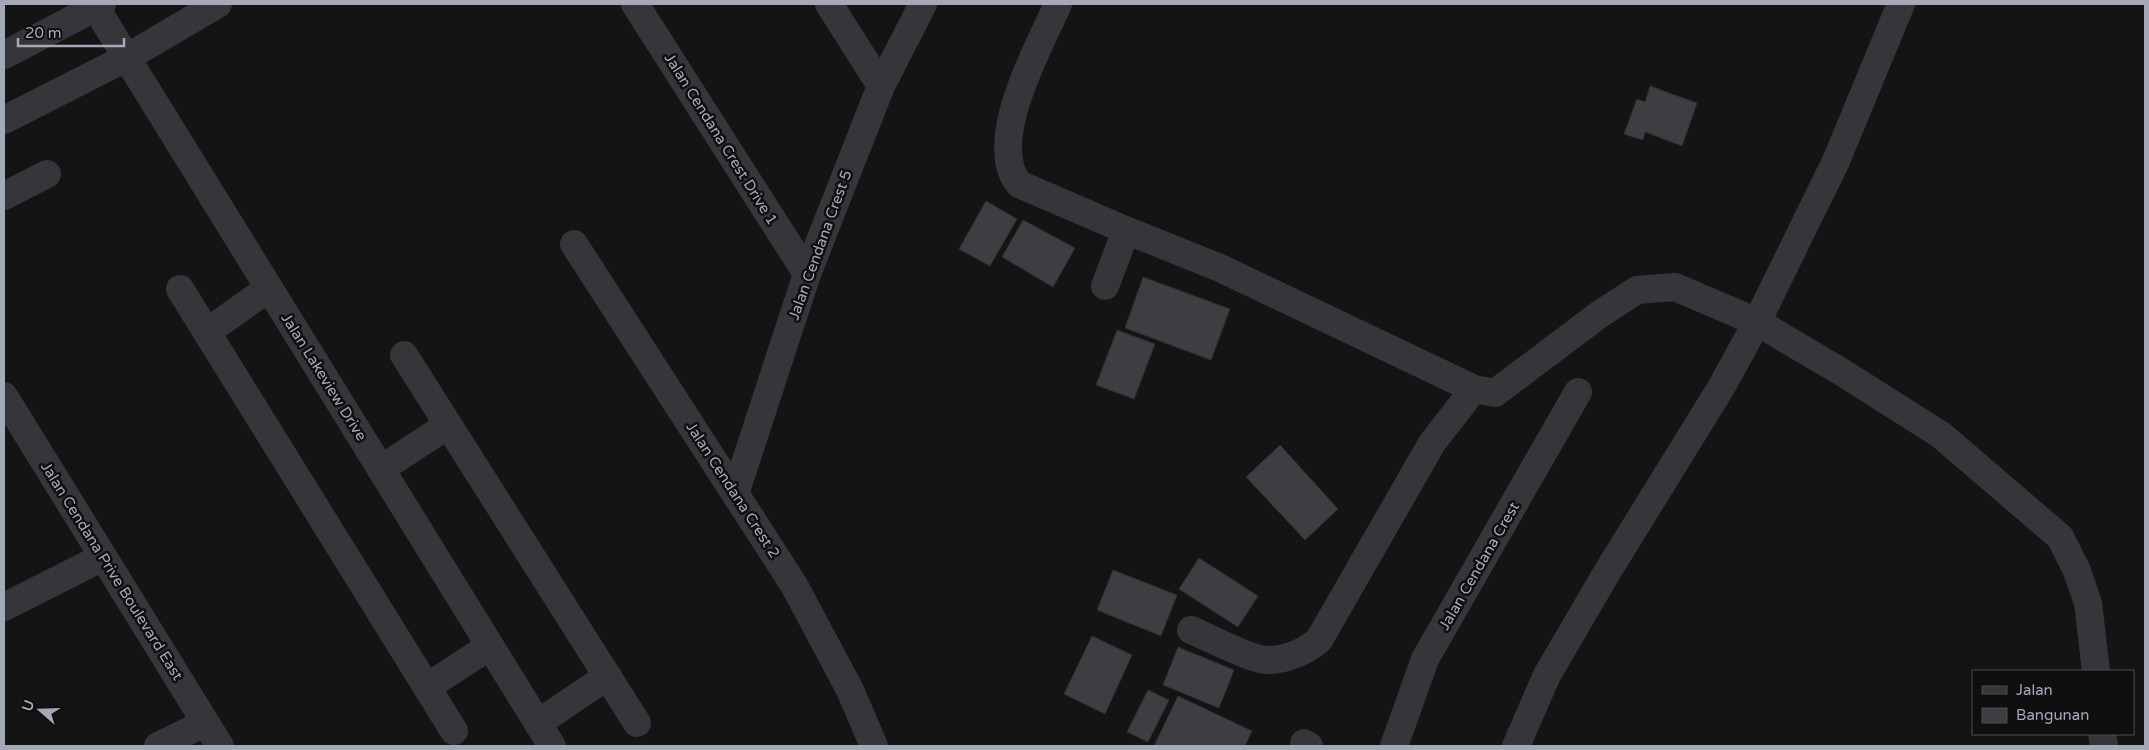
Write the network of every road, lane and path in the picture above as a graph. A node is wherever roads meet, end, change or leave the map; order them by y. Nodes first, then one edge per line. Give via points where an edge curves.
1 (218, 4) edge
2 (635, 4) edge
3 (829, 4) edge
4 (924, 4) edge
5 (1058, 4) edge
6 (1901, 4) edge
7 (99, 6) edge
8 (4, 55) edge
9 (126, 58) junction
10 (881, 86) junction
11 (4, 120) edge
12 (47, 174) dead end
13 (4, 196) edge
14 (1123, 229) junction
15 (574, 244) dead end
16 (807, 274) junction
17 (1105, 286) dead end
18 (270, 288) junction
19 (180, 289) dead end
20 (1757, 322) junction
21 (207, 332) junction
22 (404, 354) dead end
23 (1474, 389) junction
24 (1578, 392) dead end
25 (6, 405) edge
26 (448, 425) junction
27 (381, 469) junction
28 (735, 494) junction
29 (103, 557) junction
30 (4, 607) edge
31 (1191, 630) dead end
32 (490, 646) junction
33 (2096, 670) edge
34 (608, 676) junction
35 (427, 687) junction
36 (205, 723) junction
37 (637, 723) dead end
38 (454, 731) dead end
39 (548, 740) edge
40 (158, 746) edge
41 (220, 746) edge
42 (874, 746) edge
43 (1394, 746) edge
44 (1516, 746) edge

1 - 9 street
2 - 16 street, Jalan Cendana Crest Drive 1
3 - 10 street
4 - 10 street, Jalan Cendana Crest 5
5 - 14 street via 1014,106 1006,154 1012,176 1019,184
6 - 20 street via 1836,161
7 - 8 street
7 - 9 street, Jalan Lakeview Drive
9 - 11 street
9 - 18 street, Jalan Lakeview Drive
10 - 16 street, Jalan Cendana Crest 5
12 - 13 street
14 - 17 street via 1124,236
14 - 23 street via 1220,268
15 - 28 street, Jalan Cendana Crest 2
16 - 28 street, Jalan Cendana Crest 5
18 - 21 street
18 - 27 street, Jalan Lakeview Drive
19 - 21 street
20 - 23 street via 1675,287 1637,290 1495,392
20 - 33 street via 1941,435 2060,537 2078,571 2088,603
20 - 44 street via 1722,386 1547,675
21 - 35 street
22 - 26 street
23 - 31 street via 1432,443 1319,640 1308,650 1279,659 1260,659
24 - 43 street, Jalan Cendana Crest via 1425,659
25 - 29 street, Jalan Cendana Prive Boulevard East
26 - 27 street
26 - 34 street
27 - 32 street, Jalan Lakeview Drive
28 - 42 street, Jalan Cendana Crest 2 via 794,585 850,690
29 - 30 street
29 - 36 street, Jalan Cendana Prive Boulevard East
32 - 35 street
32 - 39 street, Jalan Lakeview Drive
34 - 37 street
34 - 39 street
35 - 38 street
36 - 40 street
36 - 41 street, Jalan Cendana Prive Boulevard East

